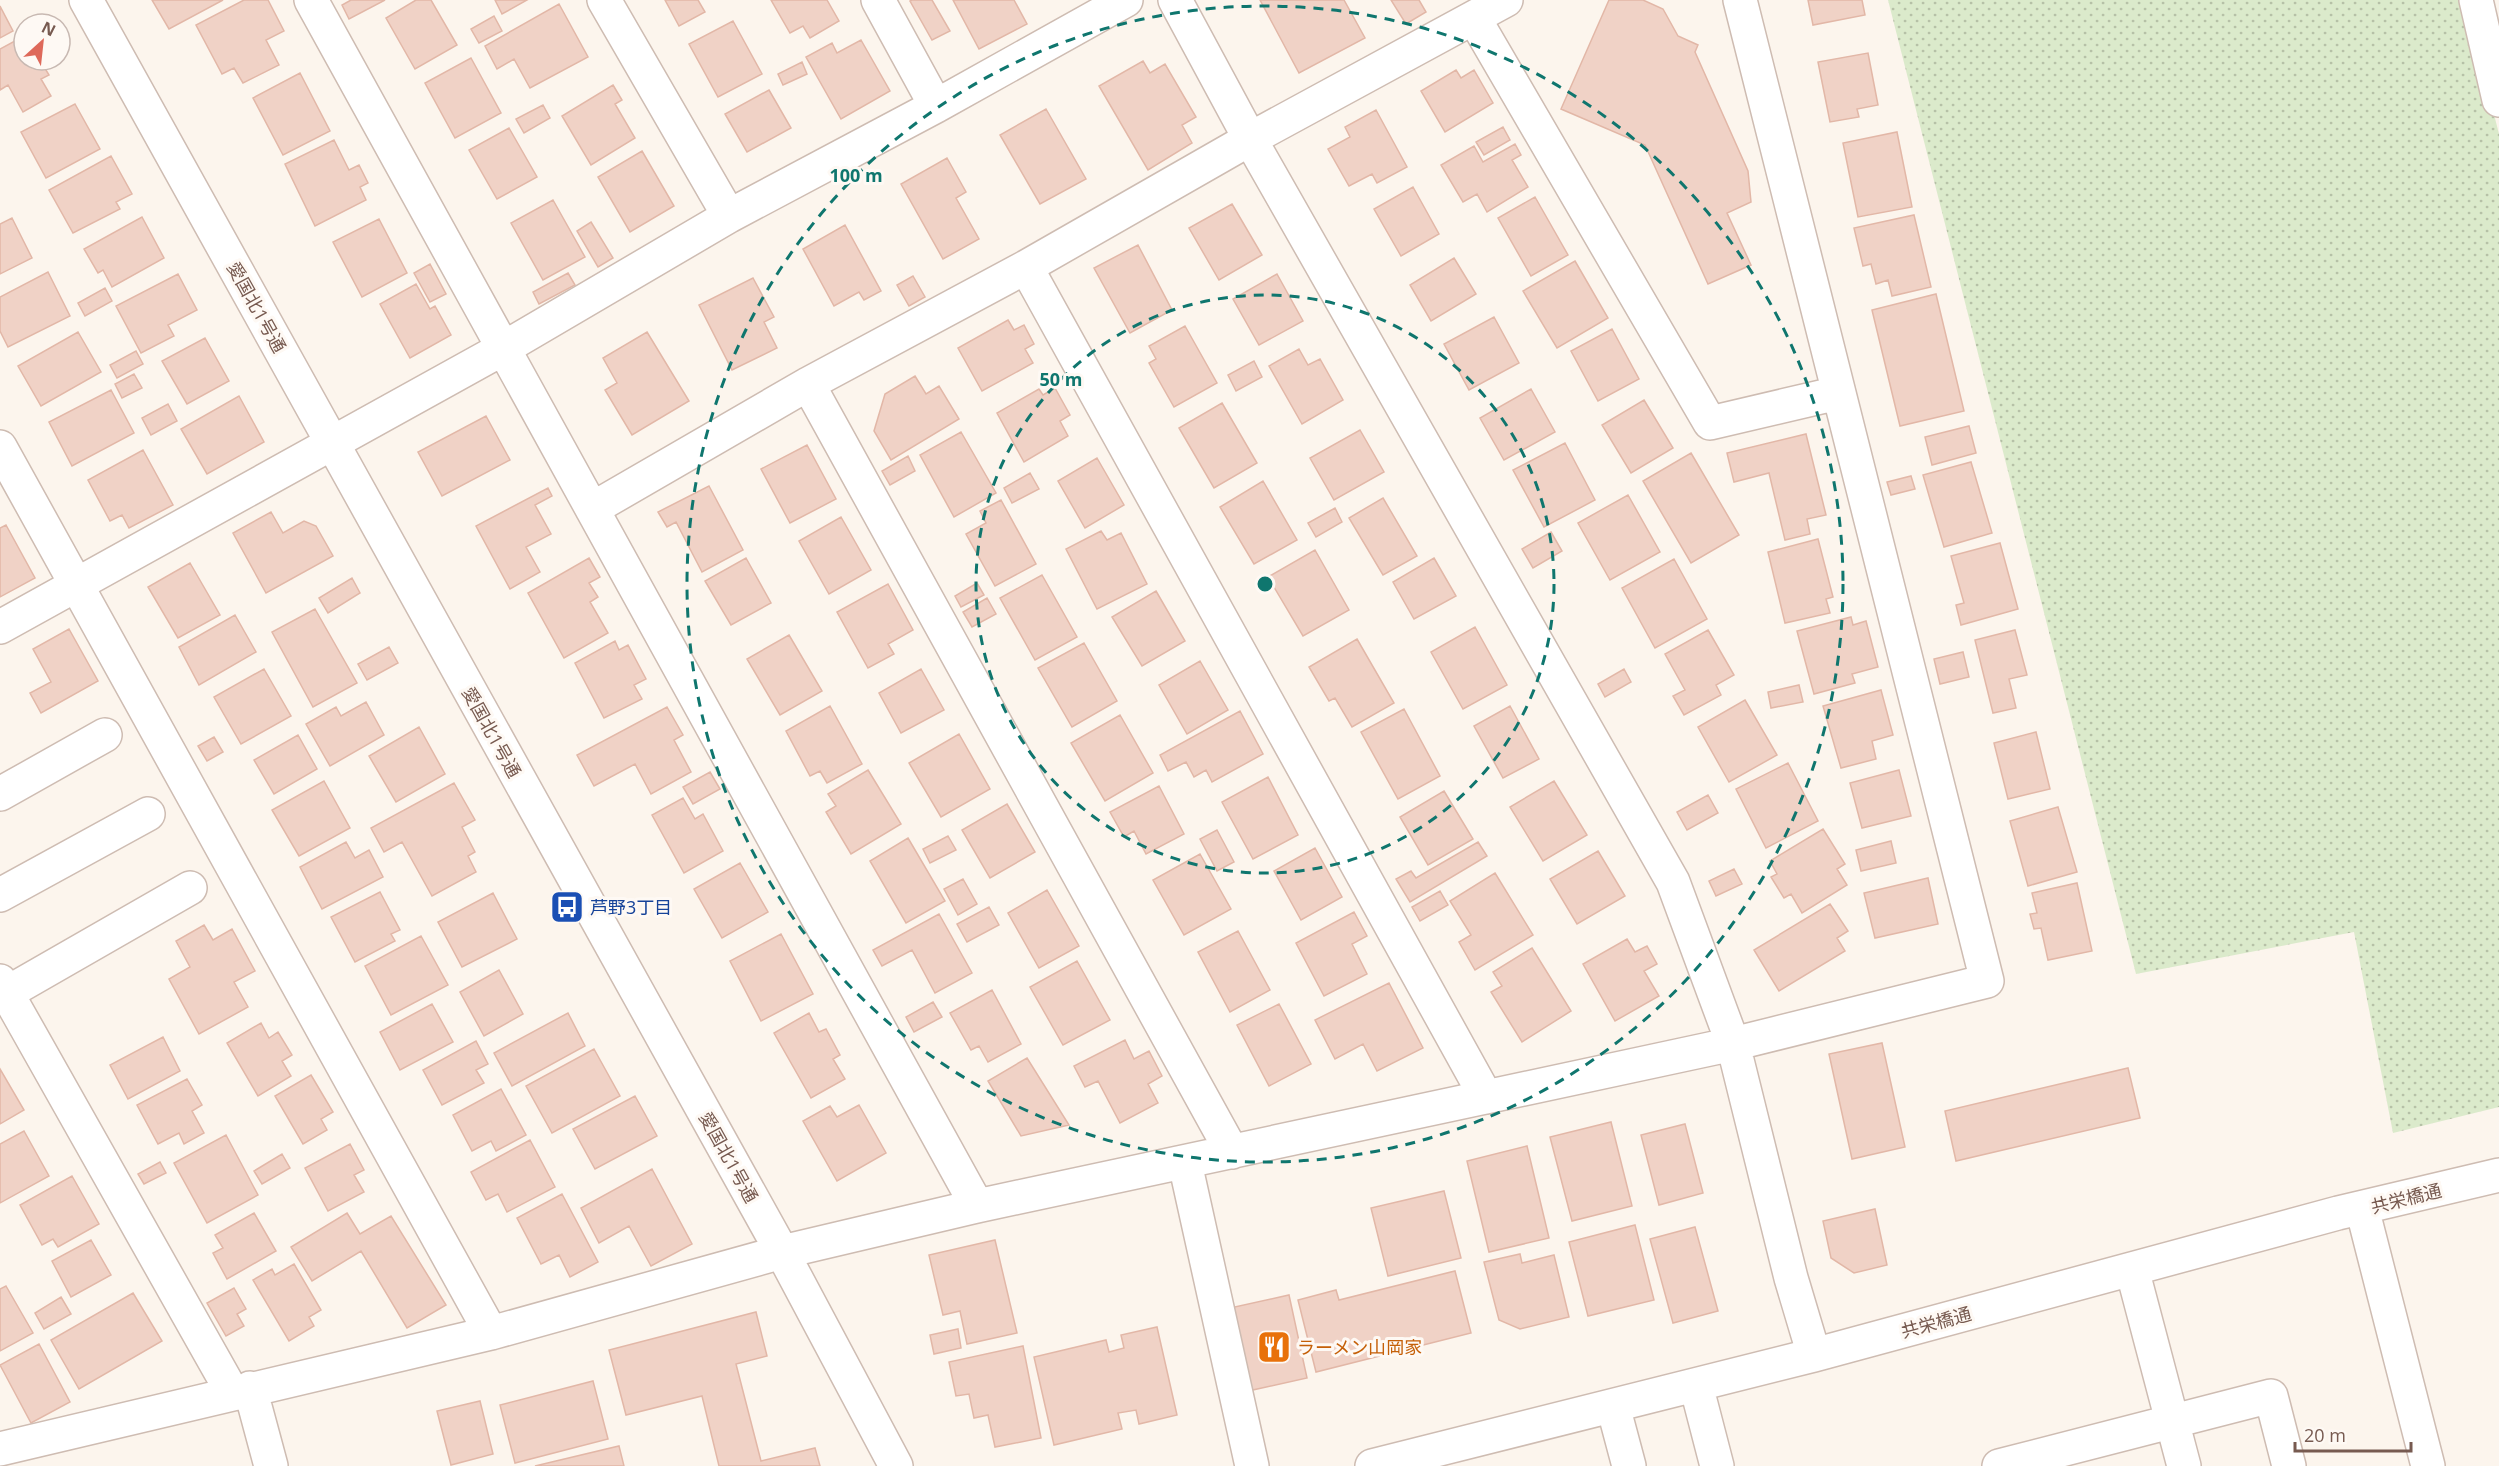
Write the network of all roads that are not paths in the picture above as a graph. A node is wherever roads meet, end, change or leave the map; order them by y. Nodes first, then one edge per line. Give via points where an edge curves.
1 (86, 0) edge
2 (311, 0) edge
3 (604, 0) edge
4 (878, 0) edge
5 (1126, 0) edge
6 (1175, 0) edge
7 (1506, 0) edge
8 (1740, 0) edge
9 (2476, 0) edge
10 (1474, 18) junction
11 (2499, 99) edge
12 (936, 106) junction
13 (1250, 139) junction
14 (729, 216) junction
15 (1026, 267) junction
16 (504, 348) junction
17 (808, 384) junction
18 (1838, 393) junction
19 (331, 443) junction
20 (0, 447) edge
21 (592, 509) junction
22 (77, 585) junction
23 (0, 627) edge
24 (105, 735) dead end
25 (0, 794) edge
26 (148, 814) dead end
27 (190, 888) dead end
28 (0, 895) edge
29 (4, 987) edge
30 (1733, 1044) junction
31 (1486, 1097) junction
32 (1232, 1152) junction
33 (1185, 1163) junction
34 (2499, 1175) edge
35 (977, 1206) junction
36 (2362, 1208) junction
37 (782, 1252) junction
38 (2132, 1269) junction
39 (490, 1333) junction
40 (1814, 1355) junction
41 (1696, 1385) junction
42 (241, 1390) junction
43 (1613, 1406) junction
44 (2172, 1421) junction
45 (0, 1449) edge
46 (1419, 1460) edge
47 (272, 1466) edge
48 (896, 1466) edge
49 (1252, 1466) edge
50 (1372, 1466) edge
51 (1629, 1466) edge
52 (1717, 1466) edge
53 (2000, 1466) edge
54 (2184, 1466) edge
55 (2289, 1466) edge
56 (2428, 1466) edge

1 - 19 street, 愛国北1号通
2 - 16 street
3 - 14 street
4 - 12 street
5 - 12 street
6 - 13 street
7 - 10 street
8 - 18 street
9 - 11 street
10 - 13 street
10 - 18 street via 1710,423
12 - 14 street
13 - 15 street
13 - 30 street via 1673,882
14 - 16 street
15 - 17 street
15 - 31 street
16 - 19 street
16 - 21 street
17 - 21 street
17 - 32 street
18 - 30 street via 1986,981
19 - 22 street
19 - 37 street, 愛国北1号通
20 - 22 street
21 - 35 street
22 - 23 street
22 - 39 street
24 - 25 street
26 - 28 street
27 - 29 street
29 - 42 street
30 - 31 street
30 - 40 street
31 - 32 street
32 - 33 street
33 - 35 street
33 - 49 street
34 - 36 street, 共栄橋通
35 - 37 street
36 - 38 street, 共栄橋通
36 - 56 street
37 - 39 street
37 - 48 street, 愛国北1号通
38 - 40 street, 共栄橋通
38 - 44 street
39 - 42 street
40 - 41 street, 共栄橋通
41 - 43 street, 共栄橋通
41 - 52 street
42 - 45 street
42 - 47 street
43 - 46 street, 共栄橋通
43 - 51 street
44 - 53 street
44 - 54 street
44 - 55 street via 2271,1396
46 - 50 street, 共栄橋通

